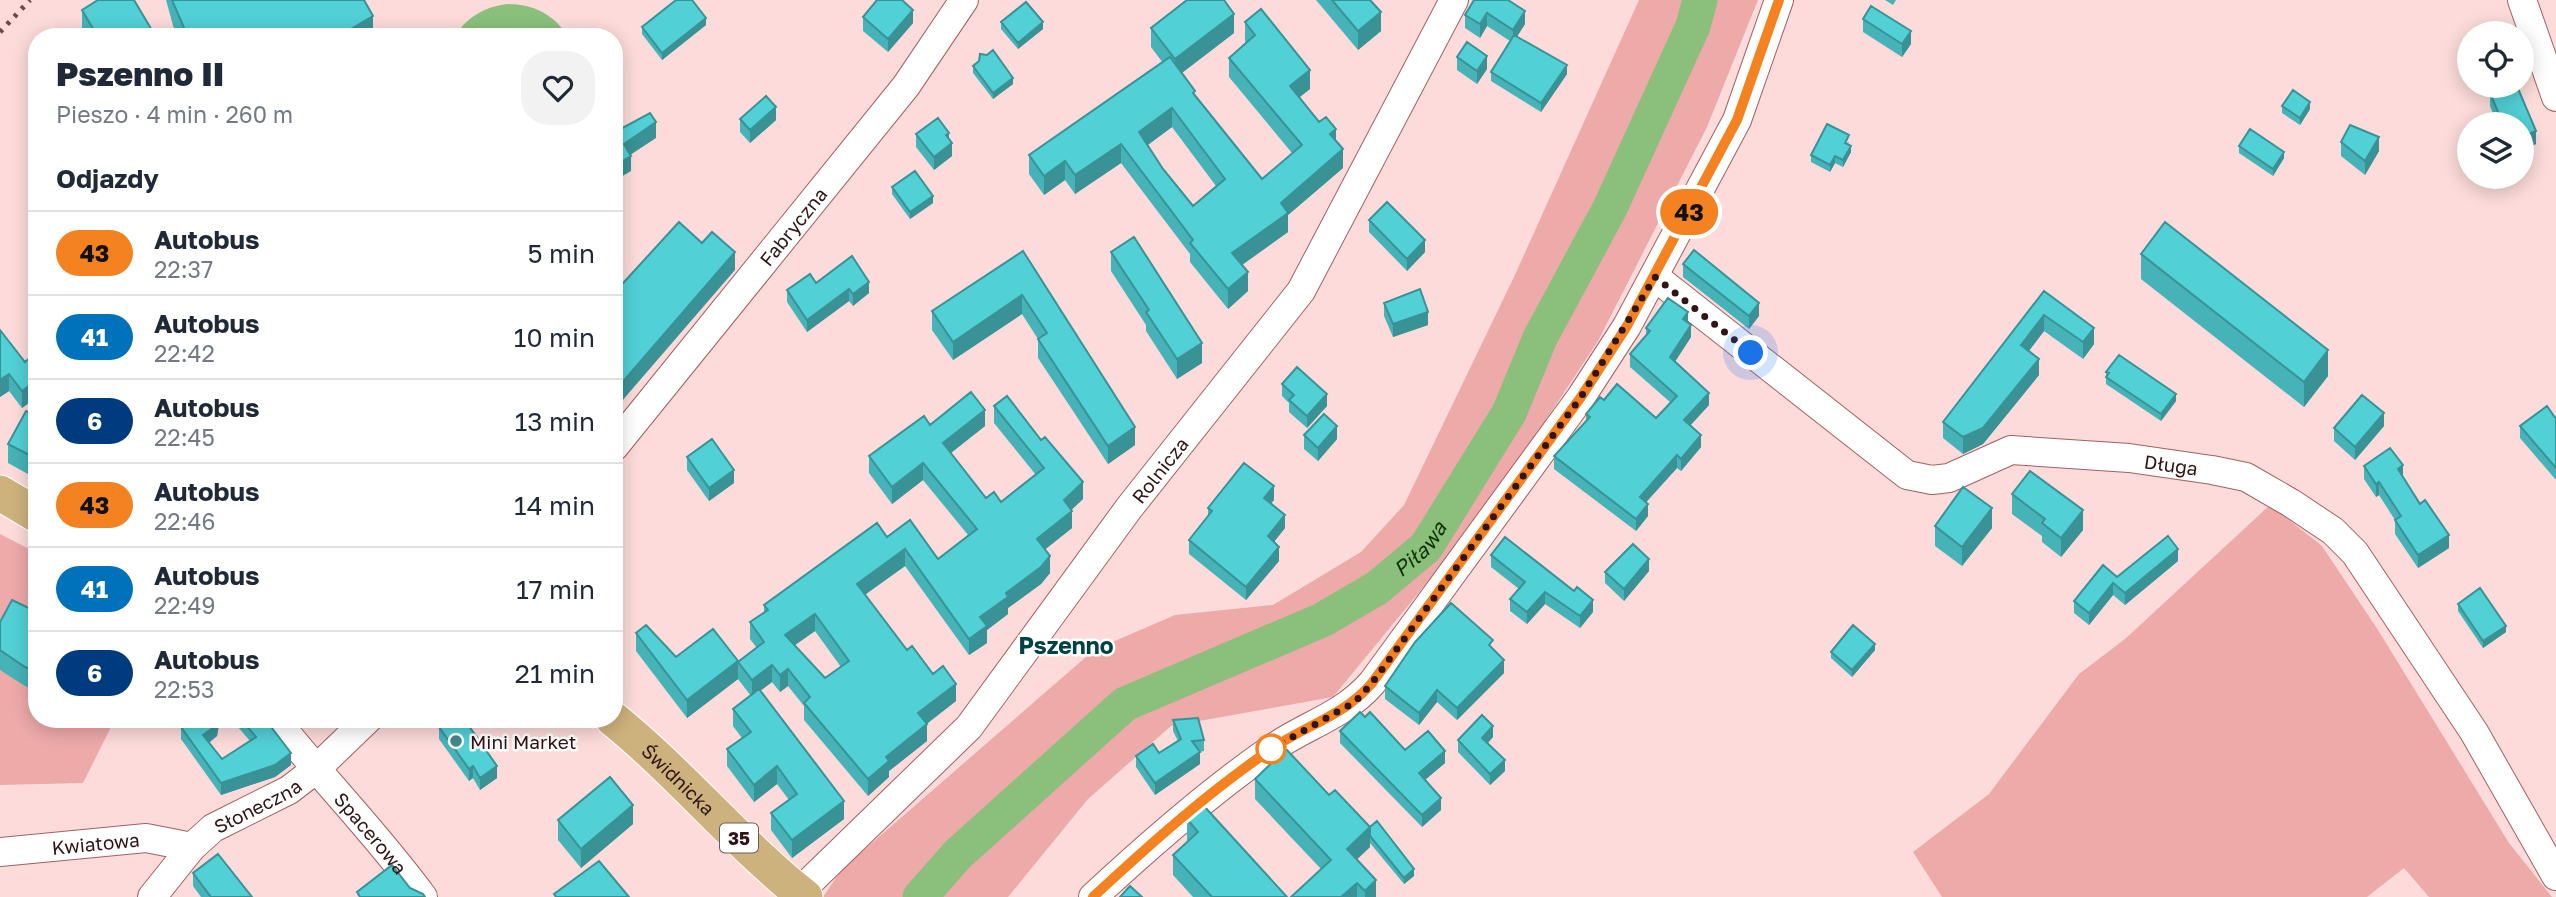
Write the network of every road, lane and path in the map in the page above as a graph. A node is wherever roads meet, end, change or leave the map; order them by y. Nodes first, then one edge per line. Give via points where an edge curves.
1 (964, 0) edge
2 (1454, 0) edge
3 (1779, 0) edge
4 (2522, 0) edge
5 (2556, 97) edge
6 (1655, 277) junction
7 (623, 436) edge
8 (0, 493) edge
9 (28, 510) edge
10 (623, 727) edge
11 (282, 728) edge
12 (359, 728) edge
13 (315, 770) junction
14 (192, 847) junction
15 (0, 852) edge
16 (2556, 876) edge
17 (799, 895) edge
18 (152, 897) edge
19 (423, 897) edge
20 (1093, 897) edge

1 - 7 street, Fabryczna via 906,86
2 - 17 street, Rolnicza via 1301,291 1129,508 969,727
3 - 6 street via 1737,120
4 - 5 street
6 - 16 street, Długa via 1907,475 1949,478 2011,450 2102,456 2246,477 2291,503 2333,531 2355,553 2474,732
6 - 20 street via 1581,397 1355,702 1261,756
8 - 9 main road
10 - 17 main road, Świdnicka / 35
11 - 13 street, Spacerowa
12 - 13 street, Słoneczna
13 - 14 street, Słoneczna via 289,790 213,828
13 - 19 street, Spacerowa via 357,813
14 - 15 street, Kwiatowa via 146,838
14 - 18 street, Słoneczna

